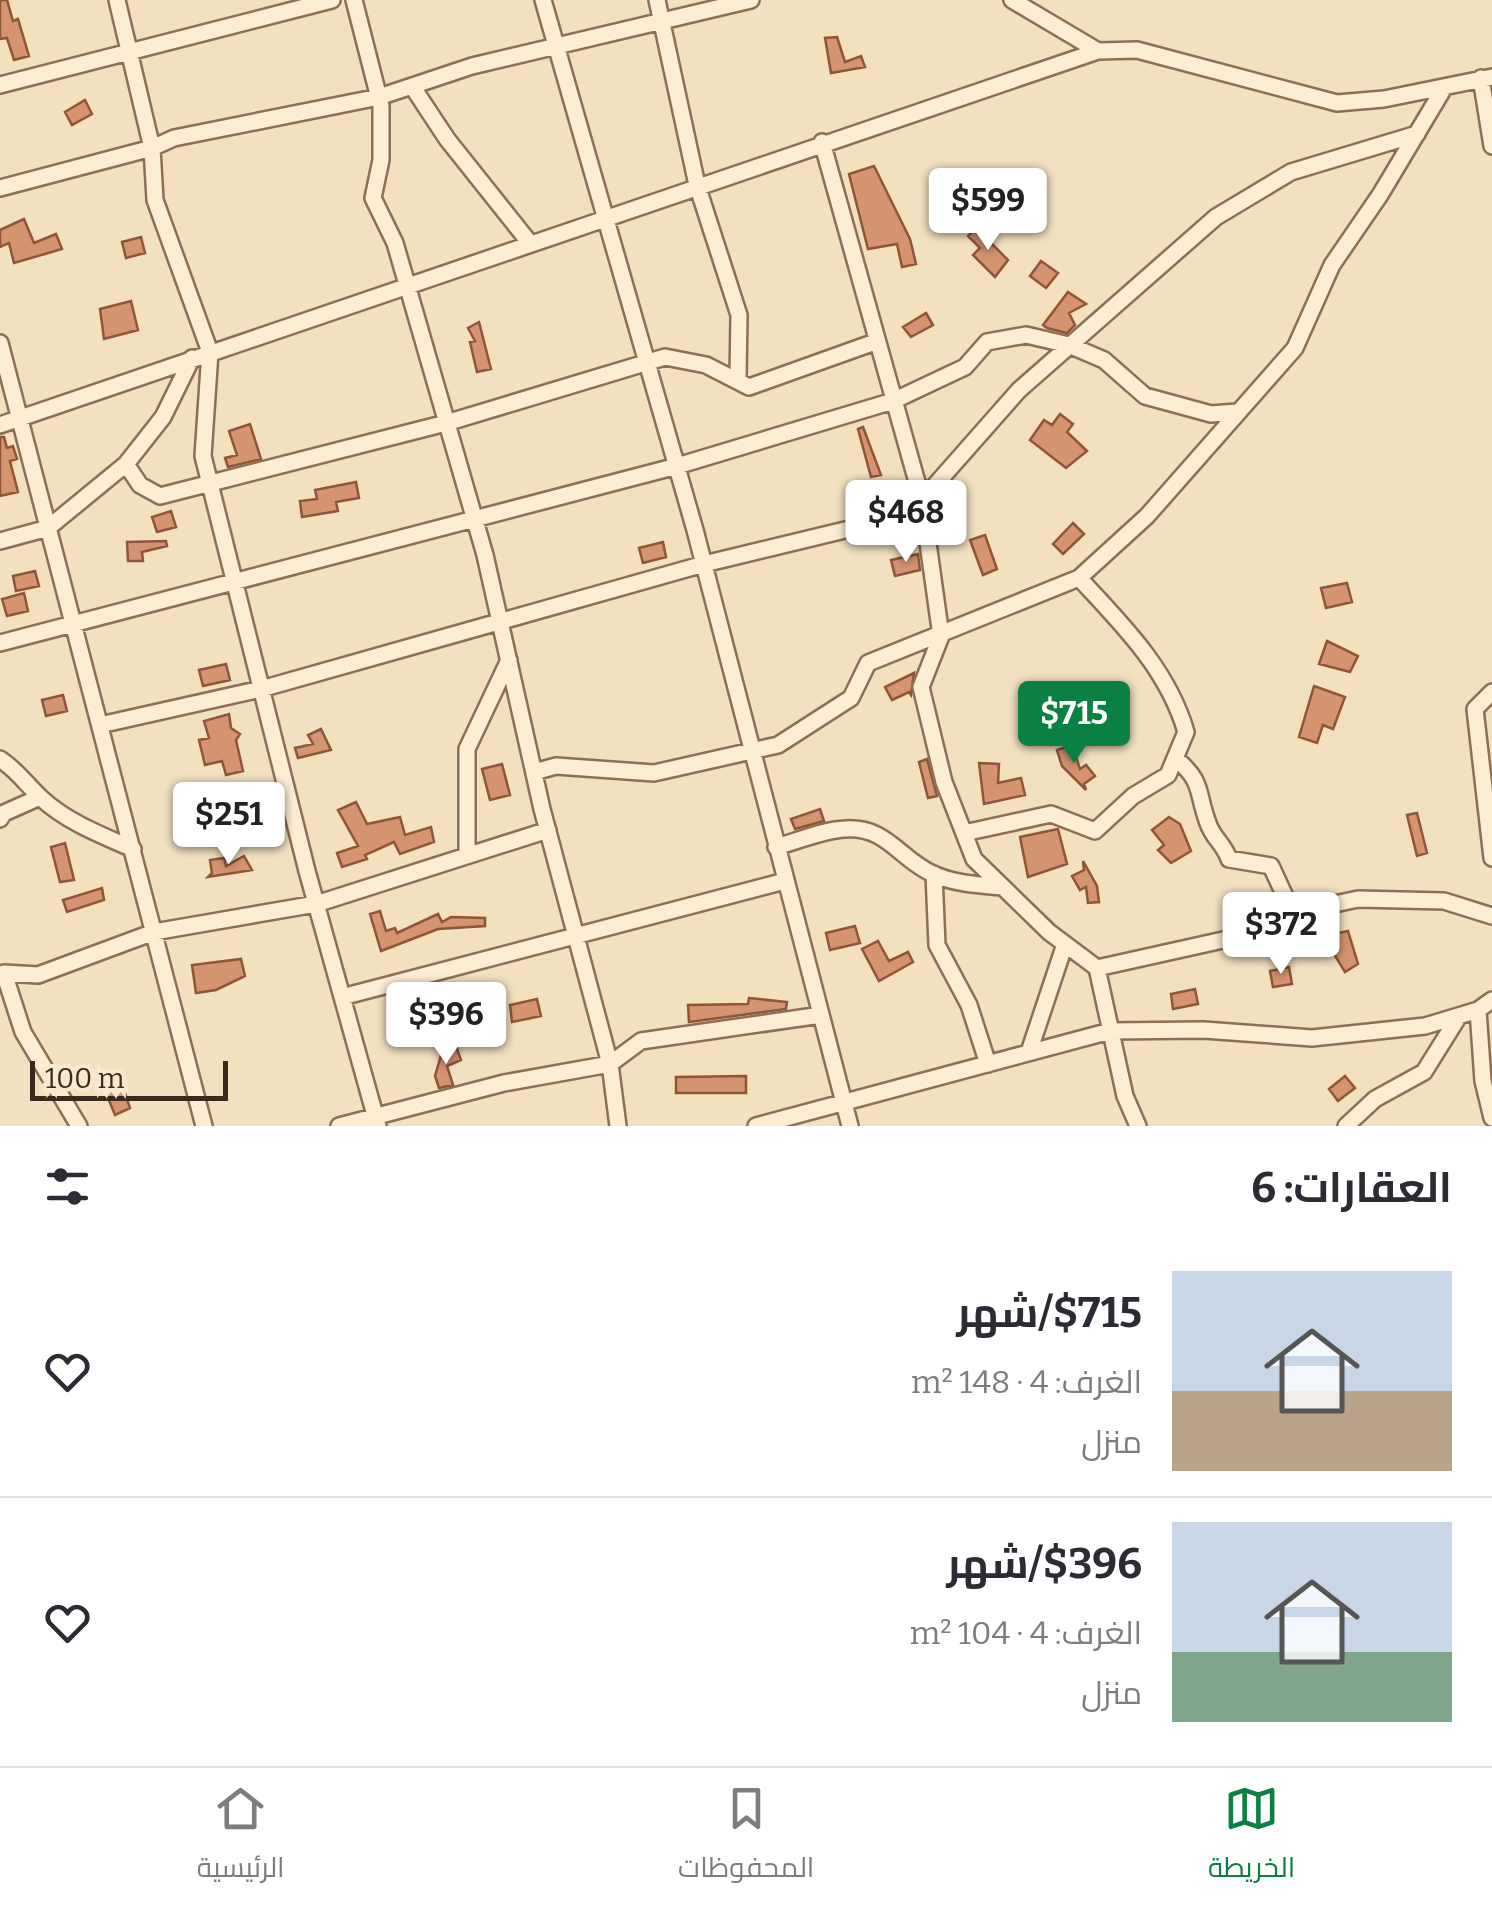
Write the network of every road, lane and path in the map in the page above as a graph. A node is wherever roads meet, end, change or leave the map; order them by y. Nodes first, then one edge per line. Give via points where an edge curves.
1 (117, 0) edge
2 (332, 0) edge
3 (354, 0) edge
4 (544, 0) edge
5 (657, 0) edge
6 (751, 0) edge
7 (1012, 0) edge
8 (662, 20) junction
9 (556, 47) junction
10 (128, 50) junction
11 (1098, 51) junction
12 (1486, 77) edge
13 (0, 85) edge
14 (412, 86) junction
15 (1444, 88) junction
16 (379, 97) junction
17 (1417, 134) junction
18 (822, 142) junction
19 (1492, 146) edge
20 (152, 148) junction
21 (697, 185) junction
22 (0, 188) edge
23 (604, 216) junction
24 (529, 242) junction
25 (406, 284) junction
26 (0, 342) edge
27 (875, 342) junction
28 (1069, 346) junction
29 (210, 352) junction
30 (192, 358) junction
31 (646, 362) junction
32 (738, 378) junction
33 (893, 401) junction
34 (1236, 412) junction
35 (20, 418) junction
36 (446, 423) junction
37 (0, 425) edge
38 (126, 464) junction
39 (677, 466) junction
40 (210, 483) junction
41 (922, 500) junction
42 (475, 519) junction
43 (48, 528) junction
44 (0, 541) edge
45 (704, 564) junction
46 (1079, 578) junction
47 (235, 585) junction
48 (500, 622) junction
49 (73, 624) junction
50 (940, 636) junction
51 (0, 643) edge
52 (509, 660) junction
53 (261, 689) junction
54 (1492, 692) edge
55 (100, 726) junction
56 (752, 753) junction
57 (1175, 758) junction
58 (0, 759) edge
59 (534, 772) junction
60 (40, 797) junction
61 (0, 819) edge
62 (548, 830) junction
63 (964, 833) junction
64 (776, 847) junction
65 (133, 849) junction
66 (467, 856) junction
67 (1492, 858) edge
68 (934, 874) junction
69 (785, 881) junction
70 (1003, 887) junction
71 (316, 904) junction
72 (1294, 916) junction
73 (1492, 916) edge
74 (154, 932) junction
75 (577, 939) junction
76 (1066, 944) junction
77 (1097, 968) junction
78 (1, 971) edge
79 (342, 997) junction
80 (1485, 1005) edge
81 (821, 1015) junction
82 (1459, 1016) junction
83 (1110, 1031) junction
84 (1029, 1052) junction
85 (610, 1064) junction
86 (988, 1064) junction
87 (845, 1118) edge
88 (1492, 1118) edge
89 (377, 1121) edge
90 (80, 1126) edge
91 (204, 1126) edge
92 (339, 1126) edge
93 (618, 1126) edge
94 (756, 1126) edge
95 (1138, 1126) edge
96 (1346, 1126) edge

1 - 10 street
2 - 10 street
3 - 16 street
4 - 9 street
5 - 8 street
6 - 8 street
7 - 11 street
8 - 9 street
8 - 21 street
9 - 14 street
9 - 23 street
10 - 13 street
10 - 20 street
11 - 15 street via 1138,50 1337,103
11 - 18 street
12 - 15 street
12 - 19 street
14 - 16 street
14 - 24 street
15 - 17 street
16 - 20 street
16 - 25 street via 381,160 372,198
17 - 28 street via 1291,172 1216,217
17 - 34 street via 1332,265 1295,348
18 - 21 street
18 - 27 street
20 - 22 street
20 - 29 street via 156,200
21 - 23 street
21 - 32 street via 738,315
23 - 24 street
23 - 31 street
24 - 25 street
25 - 29 street
25 - 36 street
26 - 35 street
27 - 32 street via 749,387
27 - 33 street
28 - 33 street via 1026,335 987,342 965,367
28 - 34 street via 1104,360 1145,396 1211,414
28 - 41 street via 1019,390
29 - 30 street
29 - 40 street via 203,456
30 - 35 street
30 - 38 street via 162,418
31 - 32 street via 706,364
31 - 36 street
31 - 39 street
33 - 39 street
33 - 41 street
34 - 46 street via 1147,516
35 - 37 street
35 - 43 street
36 - 40 street
36 - 42 street
38 - 40 street via 140,485 160,496
38 - 43 street
39 - 42 street
39 - 45 street
40 - 47 street
41 - 45 street via 874,523
41 - 50 street
42 - 47 street
42 - 48 street
43 - 44 street
43 - 49 street
45 - 48 street
45 - 56 street
46 - 50 street
46 - 57 street via 1140,644 1178,701 1186,732
47 - 49 street
47 - 53 street
48 - 52 street
48 - 53 street
49 - 51 street
49 - 55 street
50 - 56 street via 868,663 851,698 778,745
50 - 63 street via 921,686
52 - 59 street
52 - 66 street via 468,750
53 - 55 street
53 - 71 street
54 - 67 street via 1475,709
55 - 65 street
56 - 59 street via 654,774 556,766
56 - 64 street
57 - 63 street via 1168,775 1132,796 1094,832 1051,814
57 - 72 street via 1196,776 1209,828 1229,859 1271,866
58 - 60 street
59 - 62 street
60 - 61 street
60 - 65 street via 78,824
62 - 66 street
62 - 75 street
63 - 70 street via 974,859
64 - 68 street via 846,828 884,835
64 - 69 street
65 - 74 street
66 - 71 street
68 - 70 street
68 - 86 street via 937,946 968,1005
69 - 75 street
69 - 81 street
70 - 76 street
71 - 74 street
71 - 79 street
72 - 73 street via 1358,899 1444,901
72 - 77 street via 1250,934
74 - 78 street via 38,976
74 - 91 street
75 - 79 street
75 - 85 street
76 - 77 street
76 - 84 street
77 - 83 street
78 - 90 street via 23,1032
79 - 89 street
80 - 82 street
80 - 88 street via 1482,1081
81 - 85 street via 641,1040
81 - 87 street
82 - 83 street via 1312,1038
82 - 96 street via 1424,1072 1375,1098
83 - 84 street
83 - 95 street
84 - 86 street
85 - 89 street via 504,1083
85 - 93 street
86 - 87 street
87 - 94 street
89 - 92 street

